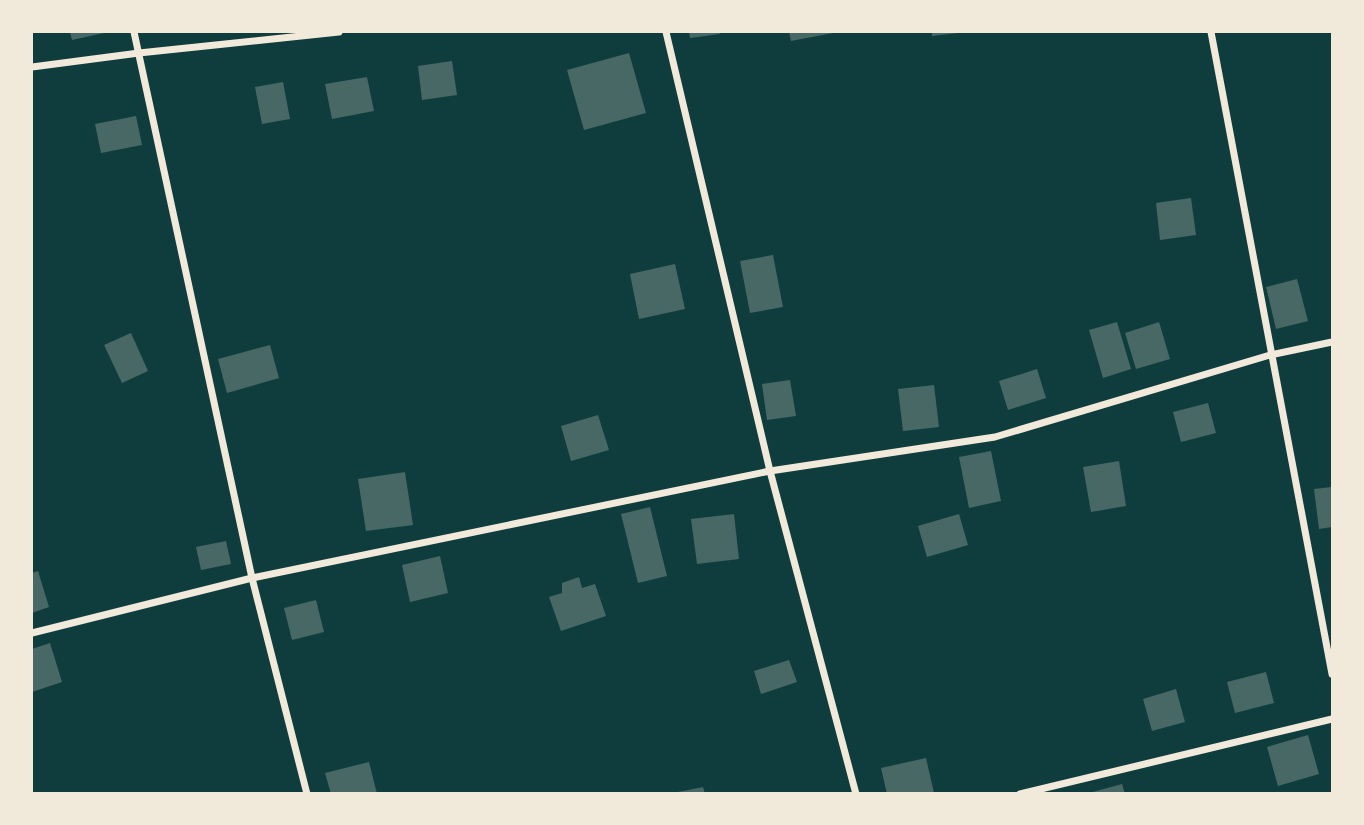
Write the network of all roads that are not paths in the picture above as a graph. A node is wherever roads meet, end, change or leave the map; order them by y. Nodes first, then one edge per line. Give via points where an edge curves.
1 (134, 32) edge
2 (339, 32) edge
3 (666, 32) edge
4 (1211, 32) edge
5 (139, 53) junction
6 (32, 67) edge
7 (1332, 342) edge
8 (1270, 355) junction
9 (770, 471) junction
10 (252, 578) junction
11 (32, 634) edge
12 (1332, 674) edge
13 (1332, 719) edge
14 (307, 793) edge
15 (856, 793) edge
16 (1020, 793) edge

1 - 5 street
2 - 5 street
3 - 9 street
4 - 8 street
5 - 6 street
5 - 10 street
7 - 8 street
8 - 9 street via 995,437
8 - 12 street
9 - 10 street
9 - 15 street
10 - 11 street
10 - 14 street
13 - 16 street

